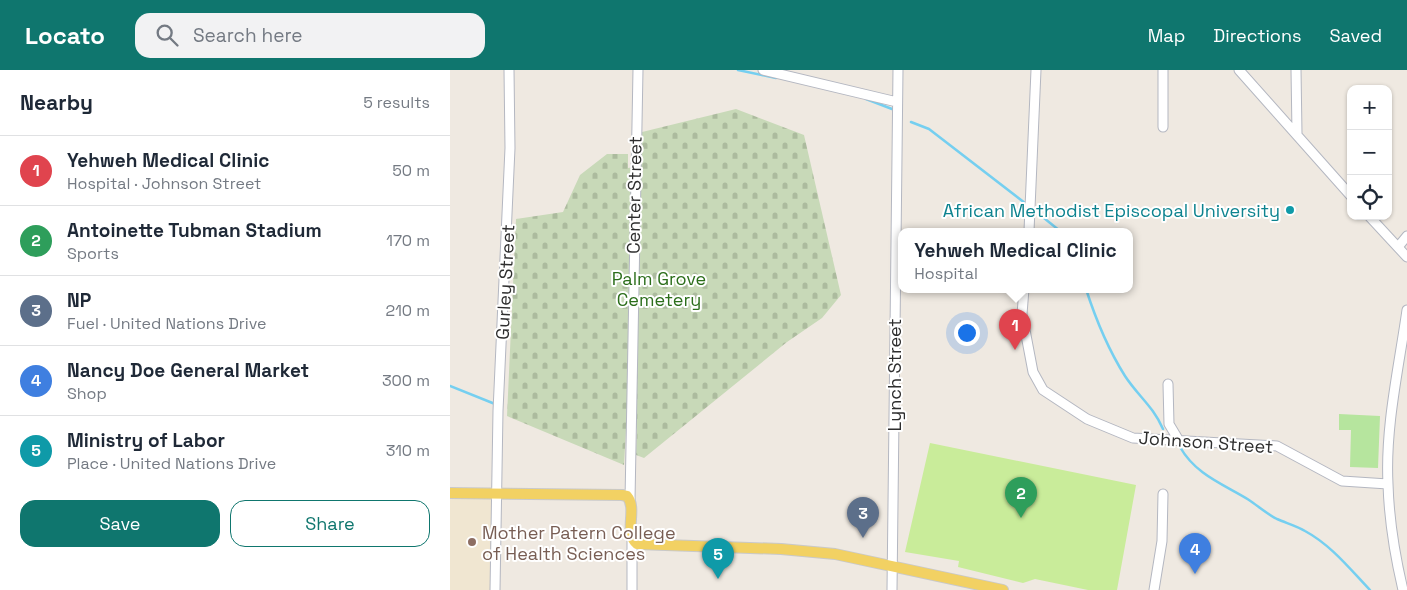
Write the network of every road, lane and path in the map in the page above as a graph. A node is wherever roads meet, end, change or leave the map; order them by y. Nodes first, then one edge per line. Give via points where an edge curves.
1 (509, 70) edge
2 (638, 70) edge
3 (763, 70) edge
4 (898, 70) edge
5 (1036, 70) edge
6 (1163, 70) edge
7 (1239, 70) edge
8 (1296, 70) edge
9 (897, 102) junction
10 (1162, 128) dead end
11 (1297, 133) junction
12 (1347, 191) edge
13 (1373, 220) edge
14 (1029, 228) edge
15 (1407, 236) edge
16 (1398, 247) junction
17 (1407, 257) edge
18 (1024, 293) edge
19 (1407, 310) edge
20 (1168, 384) dead end
21 (1178, 439) junction
22 (1388, 484) junction
23 (497, 493) junction
24 (450, 494) edge
25 (1163, 494) dead end
26 (630, 500) junction
27 (632, 539) junction
28 (892, 565) junction
29 (495, 590) edge
30 (632, 590) edge
31 (892, 590) edge
32 (1003, 590) edge
33 (1154, 590) edge
34 (1403, 590) edge

1 - 23 street, Gurley Street via 510,158
2 - 26 street, Center Street
3 - 9 street
4 - 9 street, Lynch Street
5 - 14 street
6 - 10 street
7 - 11 street
8 - 11 street
9 - 28 street, Lynch Street
11 - 12 street
13 - 16 street
15 - 16 street
16 - 17 street
18 - 21 street, Johnson Street via 1022,314 1033,372 1043,390 1087,419 1116,432 1133,438
19 - 22 street via 1391,424
20 - 21 street via 1169,424
21 - 22 street, Johnson Street via 1276,446 1342,481
22 - 34 street via 1396,562
23 - 24 main road
23 - 26 main road via 622,495
23 - 29 street, Gurley Street
25 - 33 street via 1162,541
26 - 27 main road
27 - 28 main road via 640,545 811,551
27 - 30 street
28 - 31 street, Lynch Street
28 - 32 main road

